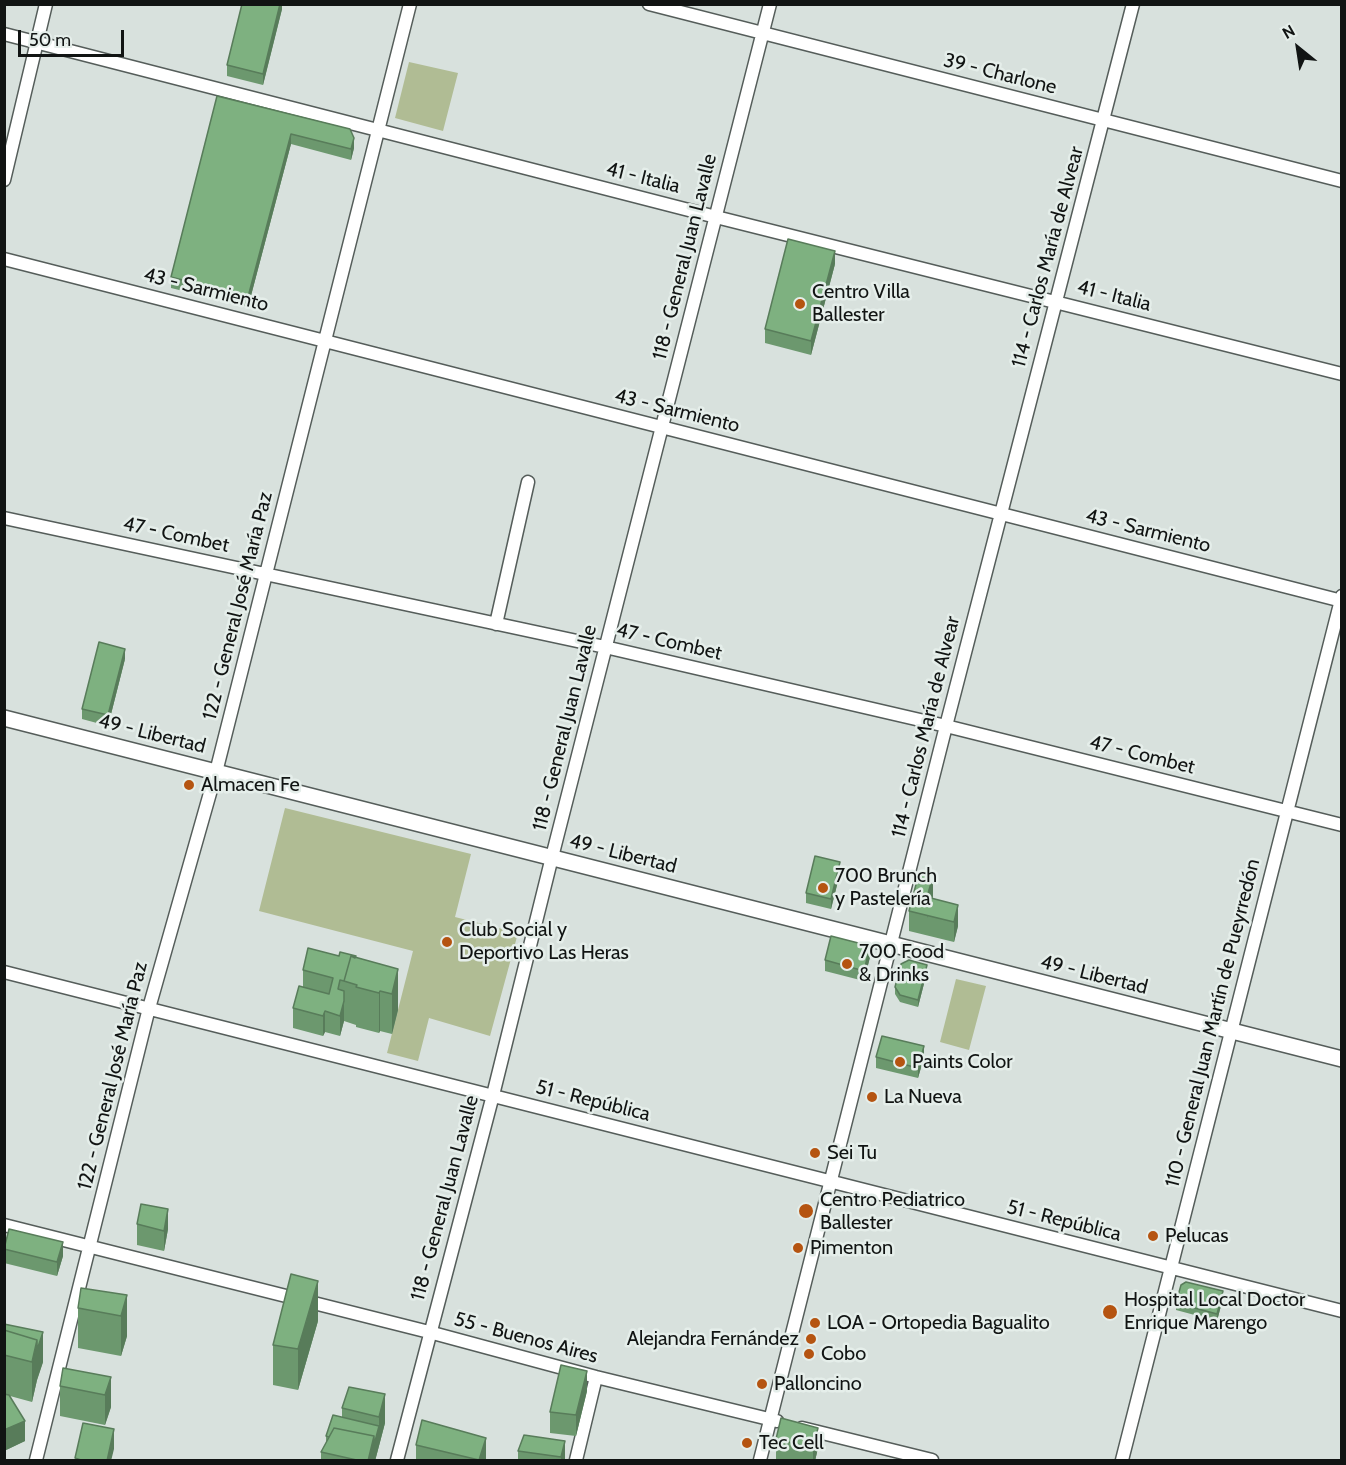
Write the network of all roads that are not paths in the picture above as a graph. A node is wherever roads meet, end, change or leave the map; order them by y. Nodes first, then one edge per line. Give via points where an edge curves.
1 (46, 4) edge
2 (410, 4) edge
3 (649, 4) edge
4 (770, 4) edge
5 (1133, 4) edge
6 (763, 33) junction
7 (4, 34) edge
8 (38, 43) junction
9 (1103, 121) junction
10 (377, 130) junction
11 (4, 180) edge
12 (1341, 181) edge
13 (716, 217) junction
14 (4, 259) edge
15 (1056, 302) junction
16 (325, 341) junction
17 (1341, 374) edge
18 (662, 427) junction
19 (528, 482) dead end
20 (1001, 513) junction
21 (4, 518) edge
22 (266, 574) junction
23 (1341, 599) edge
24 (496, 624) junction
25 (605, 647) junction
26 (4, 718) edge
27 (946, 726) junction
28 (216, 772) junction
29 (1286, 810) junction
30 (1341, 825) edge
31 (552, 857) junction
32 (891, 944) junction
33 (4, 972) edge
34 (149, 1008) junction
35 (1232, 1031) junction
36 (1341, 1059) edge
37 (492, 1095) junction
38 (831, 1181) junction
39 (4, 1225) edge
40 (90, 1247) junction
41 (1171, 1268) junction
42 (1341, 1311) edge
43 (429, 1332) junction
44 (596, 1377) junction
45 (771, 1420) junction
46 (36, 1461) edge
47 (397, 1461) edge
48 (576, 1461) edge
49 (760, 1461) edge
50 (932, 1461) edge
51 (1122, 1461) edge

1 - 8 street
2 - 10 street, 122 - General José María Paz
3 - 6 street, 39 - Charlone
4 - 6 street, 118 - General Juan Lavalle
5 - 9 street, 114 - Carlos María de Alvear
6 - 9 street, 39 - Charlone
6 - 13 street, 118 - General Juan Lavalle
7 - 8 street, 41 - Italia
8 - 10 street, 41 - Italia
8 - 11 street
9 - 12 street, 39 - Charlone
9 - 15 street, 114 - Carlos María de Alvear
10 - 13 street, 41 - Italia
10 - 16 street, 122 - General José María Paz
13 - 15 street, 41 - Italia
13 - 18 street, 118 - General Juan Lavalle
14 - 16 street, 43 - Sarmiento
15 - 17 street, 41 - Italia
15 - 20 street, 114 - Carlos María de Alvear
16 - 18 street, 43 - Sarmiento
16 - 22 street, 122 - General José María Paz
18 - 20 street, 43 - Sarmiento
18 - 25 street, 118 - General Juan Lavalle
19 - 24 street
20 - 23 street, 43 - Sarmiento
20 - 27 street, 114 - Carlos María de Alvear
21 - 22 street, 47 - Combet
22 - 24 street, 47 - Combet
22 - 28 street, 122 - General José María Paz
23 - 29 street, 110 - General Juan Martín de Pueyrredón
24 - 25 street, 47 - Combet
25 - 27 street, 47 - Combet
25 - 31 street, 118 - General Juan Lavalle
26 - 28 street, 49 - Libertad
27 - 29 street, 47 - Combet
27 - 32 street, 114 - Carlos María de Alvear
28 - 31 street, 49 - Libertad
28 - 34 street, 122 - General José María Paz
29 - 30 street, 47 - Combet
29 - 35 street, 110 - General Juan Martín de Pueyrredón
31 - 32 street, 49 - Libertad
31 - 37 street, 118 - General Juan Lavalle
32 - 35 street, 49 - Libertad
32 - 38 street, 114 - Carlos María de Alvear
33 - 34 street, 51 - República
34 - 37 street, 51 - República
34 - 40 street, 122 - General José María Paz
35 - 36 street, 49 - Libertad
35 - 41 street, 110 - General Juan Martín de Pueyrredón
37 - 38 street, 51 - República
37 - 43 street, 118 - General Juan Lavalle
38 - 41 street, 51 - República
38 - 45 street, 114 - Carlos María de Alvear
39 - 40 street, 55 - Buenos Aires
40 - 43 street, 55 - Buenos Aires
40 - 46 street, 122 - General José María Paz
41 - 42 street, 51 - República
41 - 51 street, 110 - General Juan Martín de Pueyrredón
43 - 44 street, 55 - Buenos Aires
43 - 47 street, 118 - General Juan Lavalle
44 - 45 street, 55 - Buenos Aires
44 - 48 street
45 - 49 street, 114 - Carlos María de Alvear
45 - 50 street, 55 - Buenos Aires

